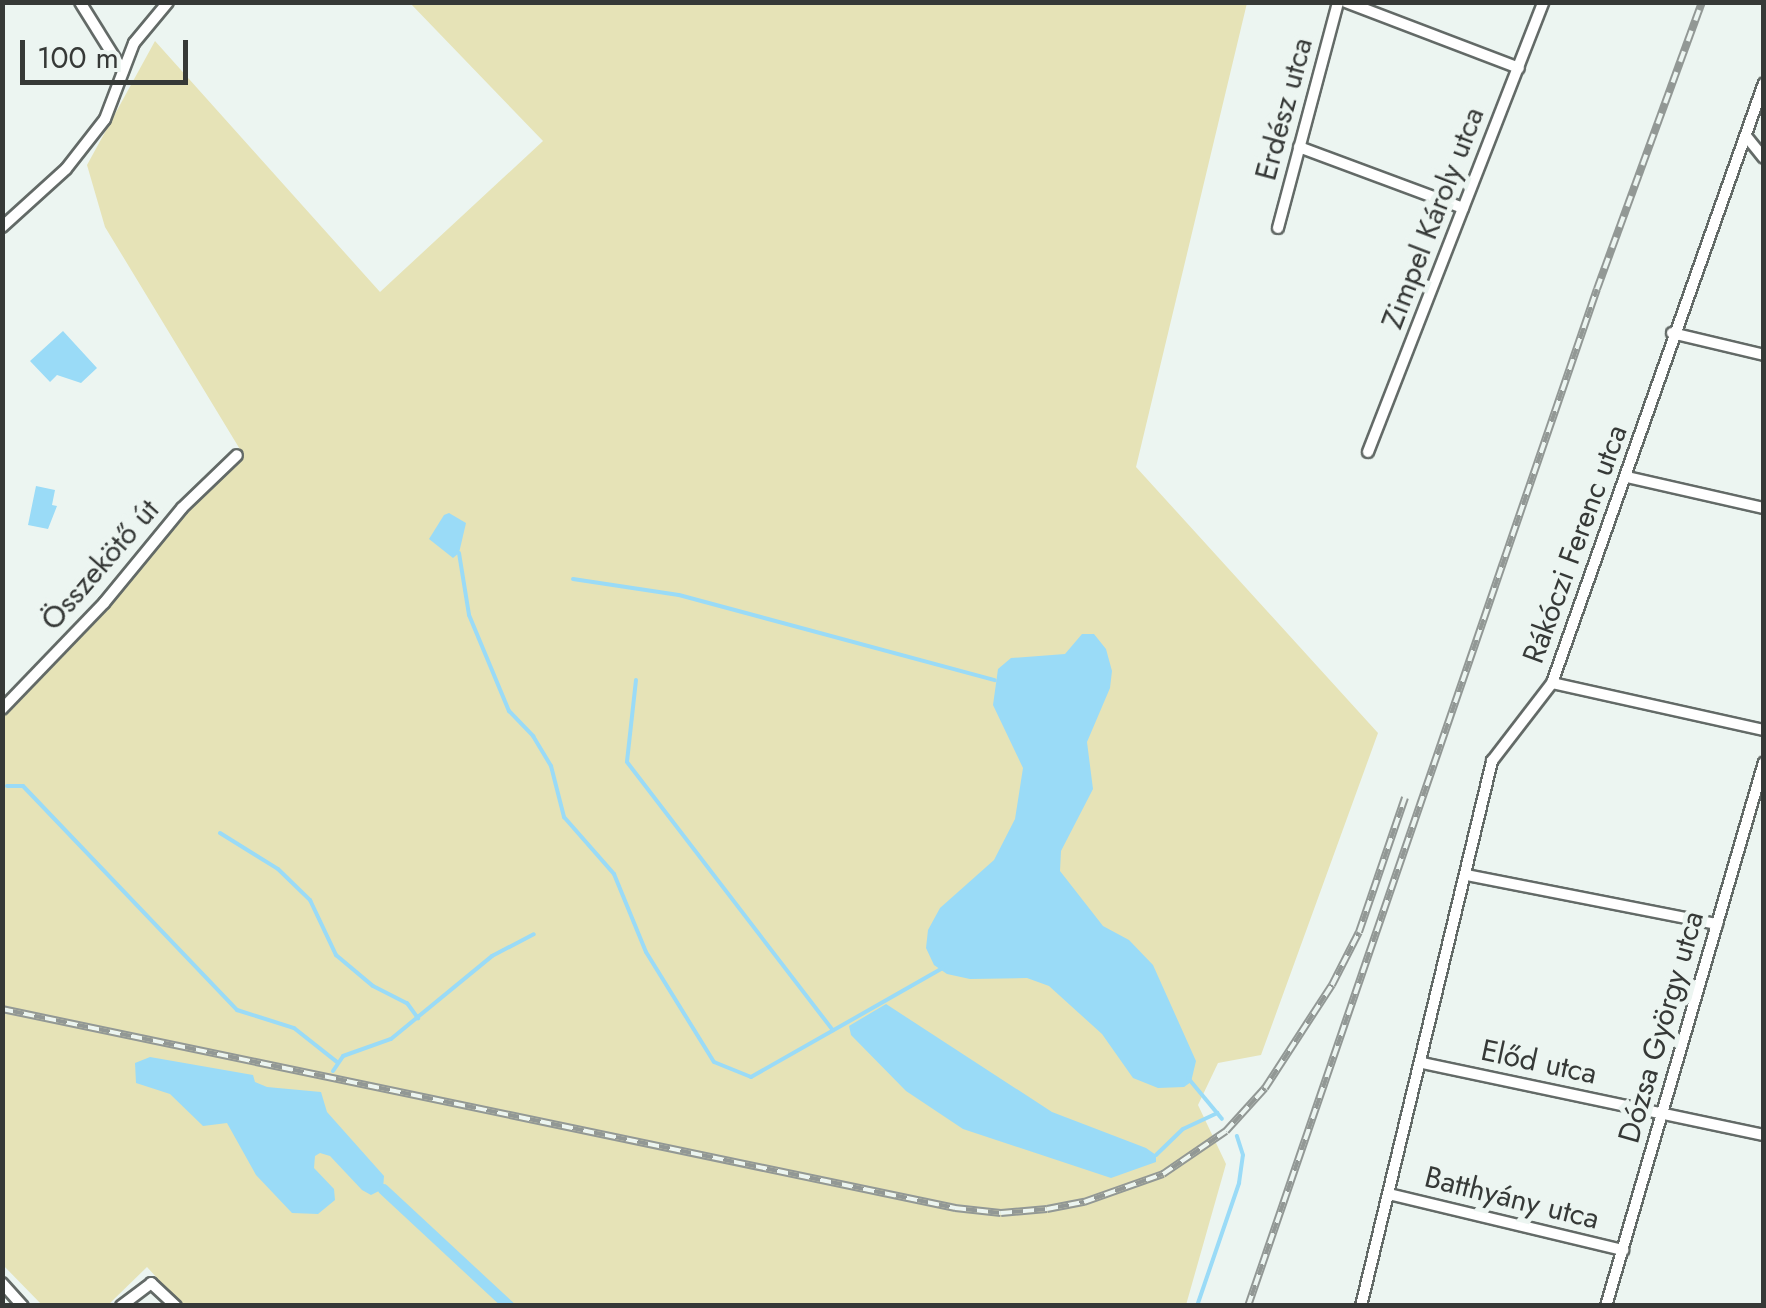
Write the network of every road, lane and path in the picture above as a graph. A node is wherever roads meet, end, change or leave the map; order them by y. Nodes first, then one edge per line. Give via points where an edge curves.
1 (80, 2) edge
2 (168, 2) edge
3 (1338, 2) edge
4 (1346, 2) edge
5 (1544, 2) edge
6 (1519, 68) junction
7 (123, 71) junction
8 (1764, 83) edge
9 (1746, 136) junction
10 (1299, 146) junction
11 (1764, 158) edge
12 (1463, 208) junction
13 (2, 227) edge
14 (1278, 228) dead end
15 (1672, 333) junction
16 (1764, 355) edge
17 (1368, 452) dead end
18 (237, 455) dead end
19 (1628, 476) junction
20 (1764, 508) edge
21 (1552, 684) junction
22 (2, 709) edge
23 (1764, 730) edge
24 (1764, 762) edge
25 (1467, 875) junction
26 (1717, 924) junction
27 (1422, 1062) junction
28 (1662, 1114) junction
29 (1764, 1135) edge
30 (1390, 1194) junction
31 (1624, 1250) junction
32 (2, 1283) edge
33 (24, 1306) edge
34 (121, 1306) edge
35 (176, 1306) edge
36 (1360, 1306) edge
37 (1606, 1306) edge

1 - 7 street
2 - 7 street via 134,43
3 - 10 street, Erdész utca
4 - 6 street
5 - 6 street, Zimpel Károly utca
6 - 12 street, Zimpel Károly utca
7 - 13 street via 105,119 66,169
8 - 9 street, Rákóczi Ferenc utca
9 - 11 street
9 - 15 street, Rákóczi Ferenc utca
10 - 12 street
10 - 14 street, Erdész utca
12 - 17 street, Zimpel Károly utca
15 - 16 street
15 - 19 street, Rákóczi Ferenc utca
18 - 22 street, Összekötő út
19 - 20 street
19 - 21 street, Rákóczi Ferenc utca
21 - 23 street
21 - 25 street, Rákóczi Ferenc utca via 1492,760
24 - 26 street, Dózsa György utca
25 - 26 street
25 - 27 street, Rákóczi Ferenc utca
26 - 28 street, Dózsa György utca
27 - 28 street, Előd utca
27 - 30 street, Rákóczi Ferenc utca
28 - 29 street, Előd utca
28 - 31 street, Dózsa György utca
30 - 31 street, Batthyány utca
30 - 36 street, Rákóczi Ferenc utca
31 - 37 street, Dózsa György utca
32 - 33 street
34 - 35 street via 151,1283

